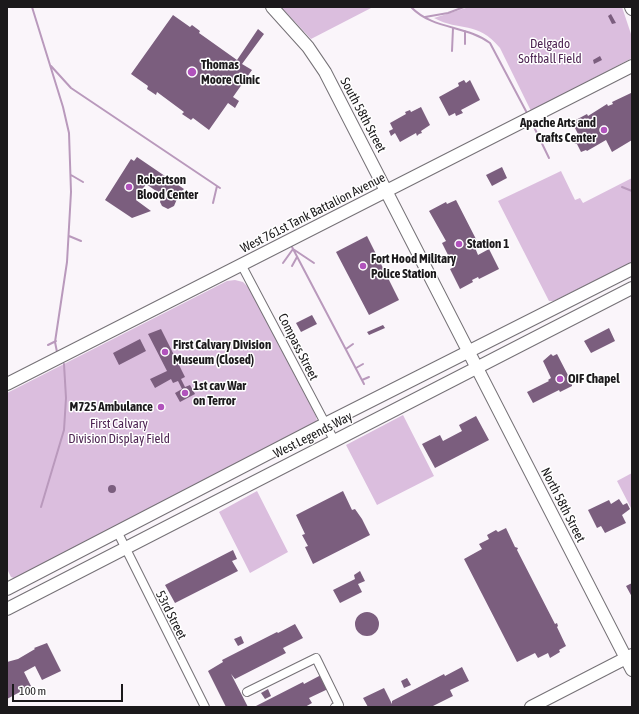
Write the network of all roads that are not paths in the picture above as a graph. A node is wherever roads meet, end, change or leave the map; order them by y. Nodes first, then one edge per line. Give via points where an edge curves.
1 (272, 7) edge
2 (632, 66) edge
3 (387, 191) junction
4 (242, 266) junction
5 (632, 269) edge
6 (632, 288) edge
7 (469, 352) junction
8 (477, 367) junction
9 (7, 384) edge
10 (325, 424) junction
11 (334, 440) junction
12 (118, 533) junction
13 (124, 548) junction
14 (7, 589) edge
15 (7, 609) edge
16 (629, 657) edge
17 (632, 670) edge
18 (247, 692) dead end
19 (205, 707) edge
20 (335, 707) edge
21 (531, 707) edge

1 - 3 street, South 58th Street via 308,47 325,72
2 - 3 street, West 761st Tank Battalion Avenue
3 - 4 street, West 761st Tank Battalion Avenue
3 - 7 street, South 58th Street
4 - 9 street, West 761st Tank Battalion Avenue
4 - 10 street, Compass Street
5 - 7 street, West Legends Way
6 - 8 street, West Legends Way
7 - 8 street, North 58th Street
7 - 10 street, West Legends Way
8 - 11 street, West Legends Way
8 - 16 street, North 58th Street
10 - 11 street, Compass Street
10 - 12 street, West Legends Way
11 - 13 street, West Legends Way
12 - 13 street, 53rd Street
12 - 14 street, West Legends Way
13 - 15 street, West Legends Way
13 - 19 street, 53rd Street
16 - 17 street, North 58th Street
16 - 21 street
18 - 20 street via 316,658 339,705

